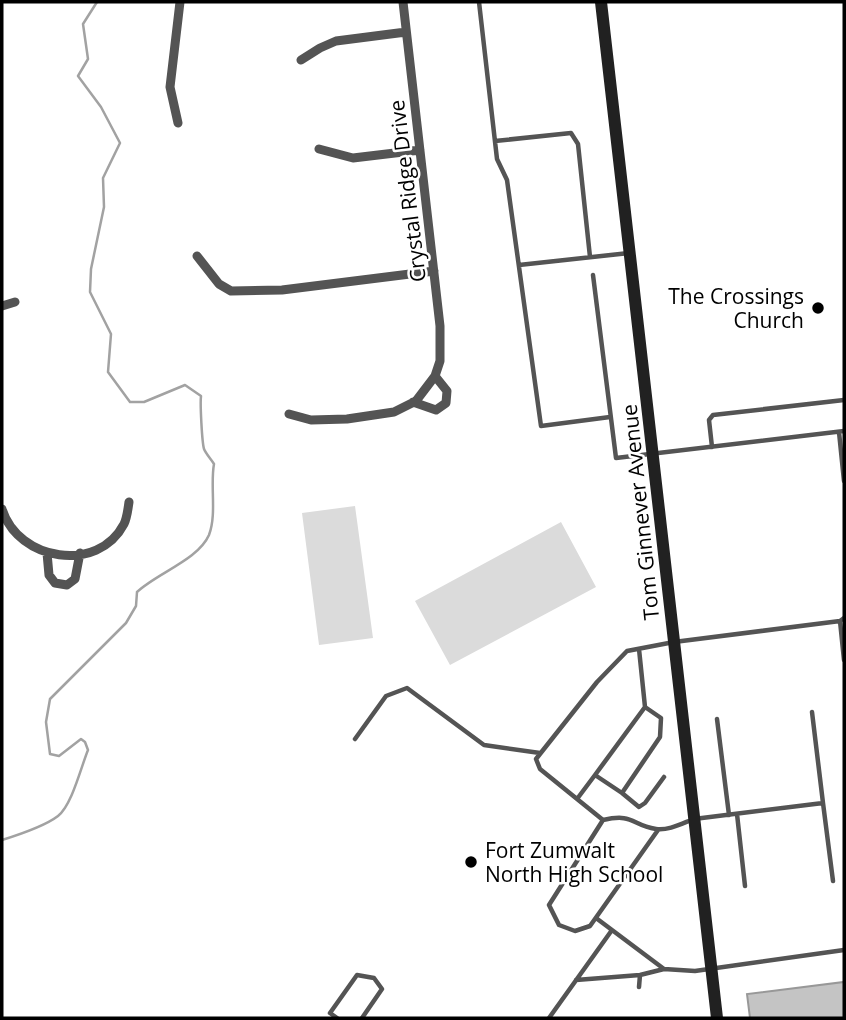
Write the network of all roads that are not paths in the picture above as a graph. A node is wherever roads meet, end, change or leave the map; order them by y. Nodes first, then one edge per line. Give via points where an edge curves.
1 (180, 2) edge
2 (403, 2) edge
3 (479, 2) edge
4 (601, 2) edge
5 (406, 32) junction
6 (301, 60) dead end
7 (178, 123) dead end
8 (495, 141) junction
9 (319, 149) dead end
10 (420, 150) junction
11 (630, 253) junction
12 (197, 256) dead end
13 (590, 257) junction
14 (519, 265) junction
15 (434, 271) junction
16 (593, 275) dead end
17 (15, 302) dead end
18 (2, 306) edge
19 (435, 376) junction
20 (844, 400) edge
21 (413, 402) junction
22 (289, 414) dead end
23 (610, 417) junction
24 (841, 431) edge
25 (712, 447) junction
26 (653, 454) junction
27 (844, 481) edge
28 (129, 502) dead end
29 (2, 509) edge
30 (47, 553) junction
31 (80, 553) junction
32 (842, 620) edge
33 (674, 642) junction
34 (639, 649) junction
35 (844, 660) edge
36 (645, 708) junction
37 (812, 712) dead end
38 (717, 719) dead end
39 (355, 739) dead end
40 (541, 753) junction
41 (595, 775) junction
42 (664, 777) dead end
43 (622, 793) junction
44 (577, 799) junction
45 (823, 803) junction
46 (737, 814) junction
47 (729, 815) junction
48 (694, 819) junction
49 (603, 820) junction
50 (658, 830) junction
51 (833, 881) dead end
52 (745, 886) dead end
53 (596, 918) junction
54 (612, 930) junction
55 (844, 950) edge
56 (711, 968) junction
57 (664, 969) junction
58 (640, 975) junction
59 (576, 980) junction
60 (639, 987) dead end
61 (337, 1018) edge
62 (362, 1018) edge
63 (549, 1018) edge
64 (717, 1018) edge

1 - 7 street via 170,87
2 - 5 street, Crystal Ridge Drive
3 - 8 lane
4 - 11 main road, Tom Ginnever Avenue
5 - 6 street via 336,41
5 - 10 street, Crystal Ridge Drive
8 - 13 lane via 571,133 578,144
8 - 14 lane via 507,180
9 - 10 street via 353,158
10 - 15 street, Crystal Ridge Drive
11 - 13 lane
11 - 26 main road, Tom Ginnever Avenue
12 - 15 street via 219,284 231,291 282,290
13 - 14 lane
14 - 23 lane via 541,426
15 - 19 street, Crystal Ridge Drive via 440,326
16 - 23 lane
17 - 18 street
19 - 21 street, Crystal Ridge Drive
19 - 21 street, Crystal Ridge Drive via 447,391 446,403 436,410
20 - 25 lane via 713,415 709,419
21 - 22 street, Crystal Ridge Drive via 394,412 348,419 311,420
23 - 26 lane via 615,458
24 - 25 lane
24 - 27 lane
25 - 26 lane
26 - 33 main road, Tom Ginnever Avenue
28 - 31 street via 125,523 113,538 94,551
29 - 30 street via 22,539
30 - 31 street
30 - 31 street via 49,575 55,583 66,585 75,579
32 - 33 lane
32 - 35 lane
33 - 34 lane
33 - 48 main road, Tom Ginnever Avenue
34 - 36 lane
34 - 40 lane via 627,651 597,682
36 - 41 lane
36 - 43 lane via 661,718 660,737
37 - 45 lane
38 - 47 lane
39 - 40 lane via 386,696 407,688 484,745
40 - 44 lane via 536,758 540,769
41 - 43 lane
41 - 44 lane
42 - 43 lane via 639,807
44 - 49 lane
45 - 46 lane
45 - 51 lane
46 - 47 lane
46 - 52 lane
47 - 48 lane
48 - 50 lane
48 - 56 main road, Tom Ginnever Avenue
49 - 50 lane via 621,816
49 - 53 lane via 549,905 559,925 575,931 590,926
50 - 53 lane
53 - 54 lane
54 - 57 lane
54 - 59 lane
55 - 56 lane
56 - 57 lane
56 - 64 main road, Tom Ginnever Avenue
57 - 58 lane
58 - 59 lane
58 - 60 lane
59 - 63 lane
61 - 62 lane via 330,1013 357,975 374,978 382,989

